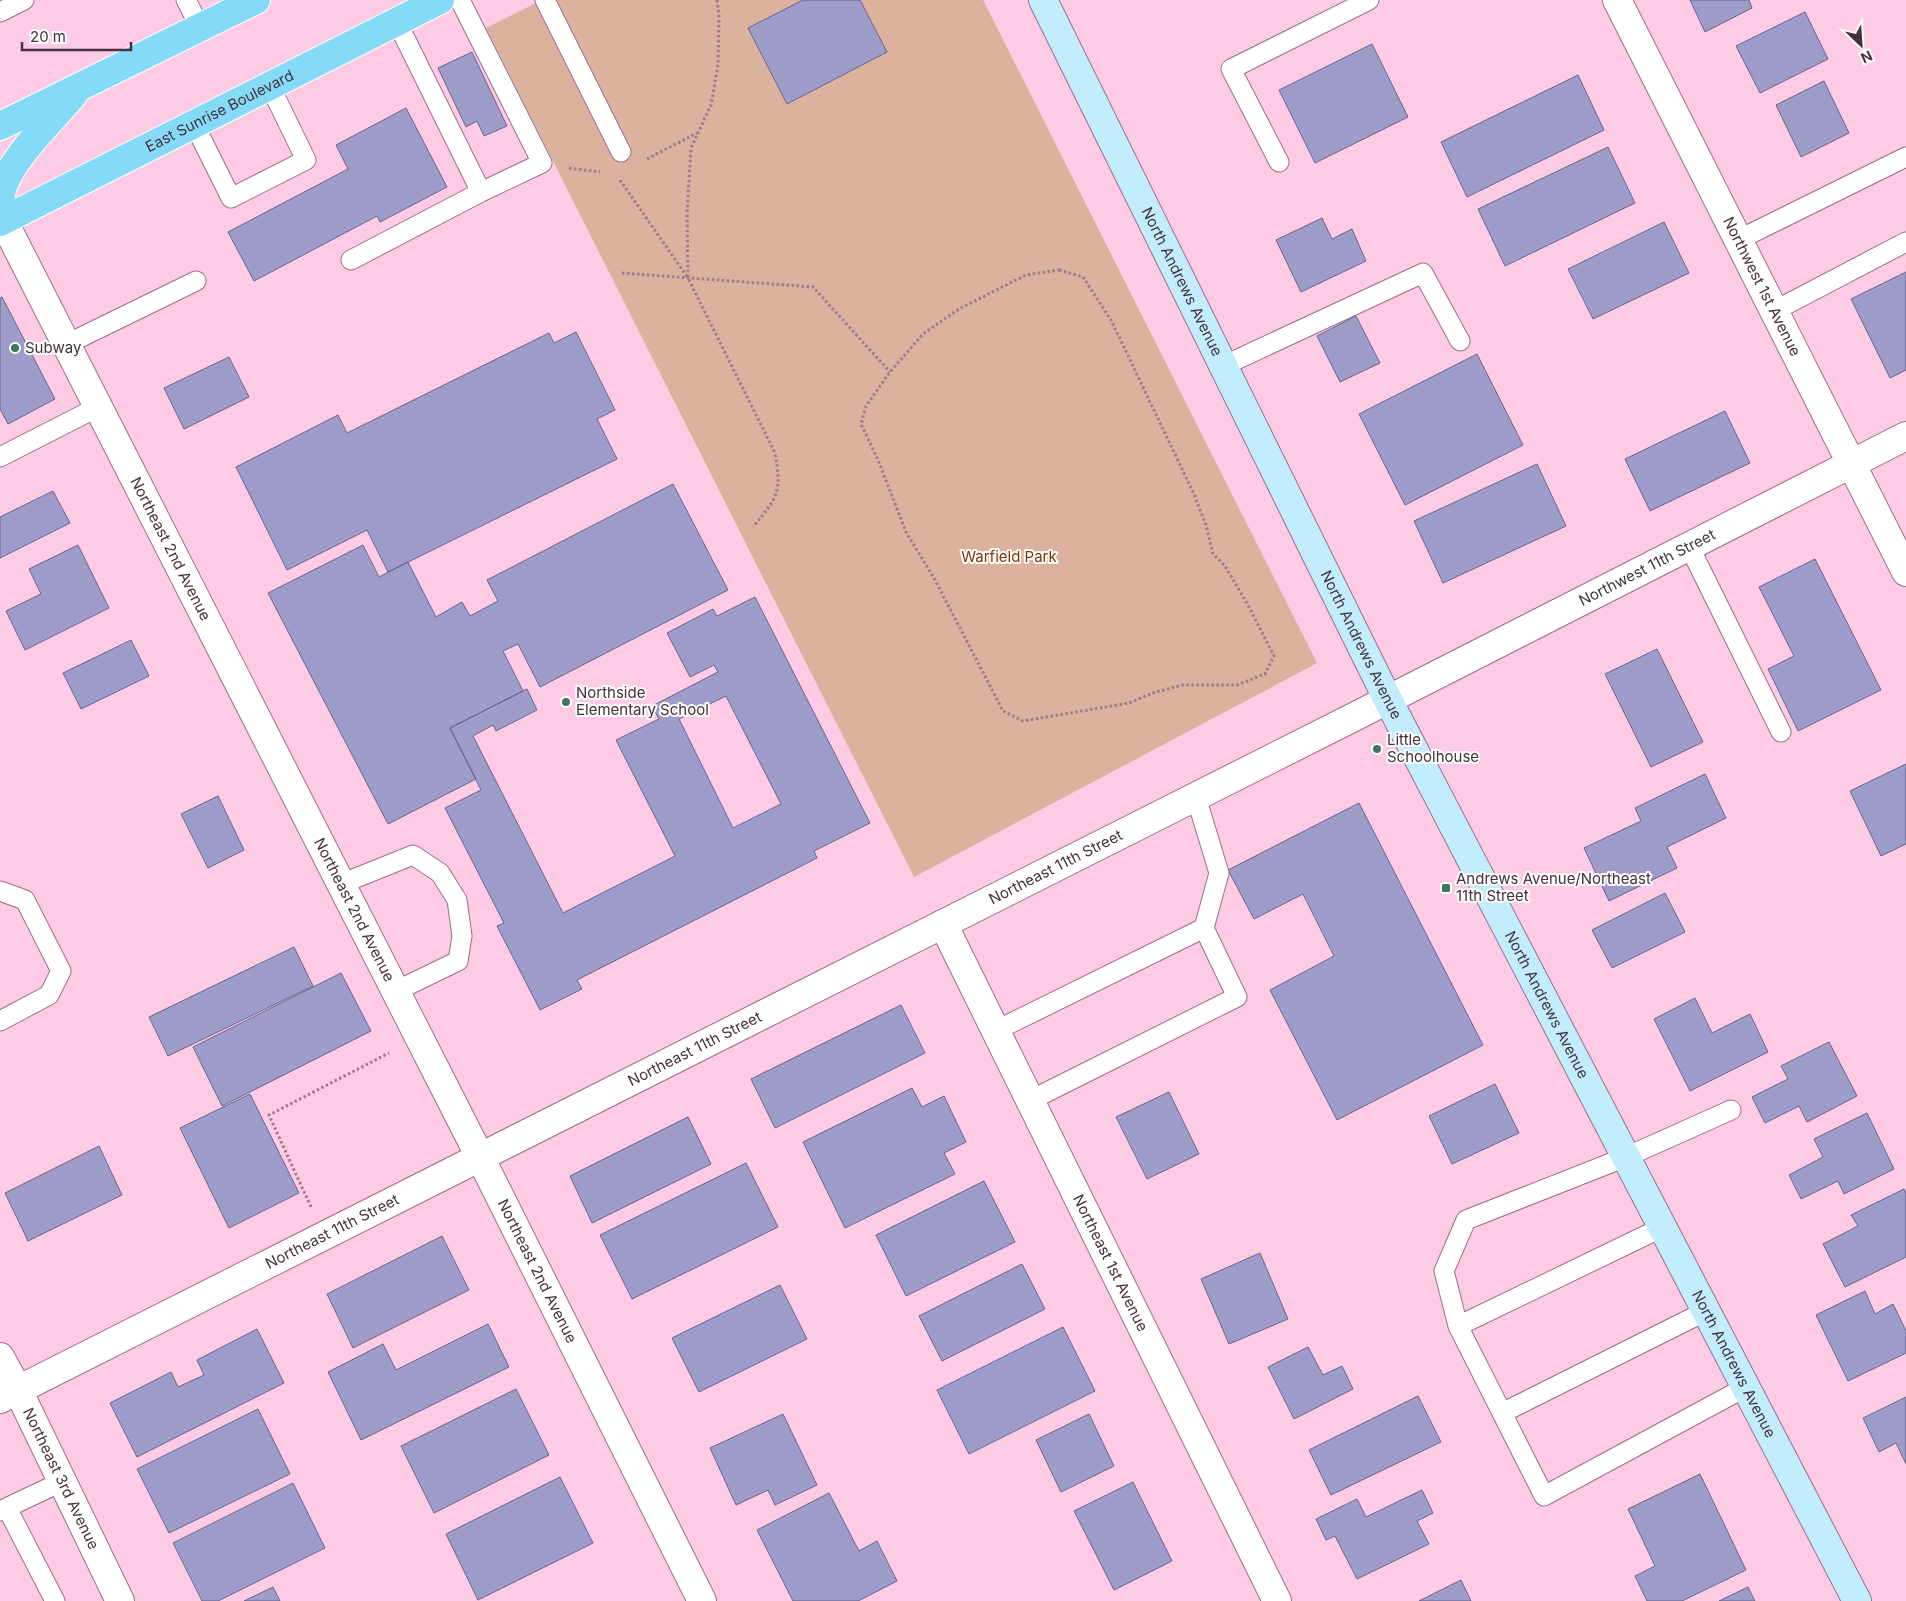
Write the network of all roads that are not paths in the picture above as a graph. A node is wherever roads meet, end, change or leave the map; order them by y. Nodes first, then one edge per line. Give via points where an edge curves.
1 (24, 0) edge
2 (186, 0) edge
3 (256, 0) edge
4 (440, 0) edge
5 (460, 0) edge
6 (545, 0) edge
7 (1043, 0) edge
8 (1370, 0) edge
9 (1618, 0) edge
10 (0, 12) edge
11 (397, 22) junction
12 (200, 27) junction
13 (80, 86) junction
14 (270, 86) junction
15 (194, 124) junction
16 (0, 126) edge
17 (622, 152) dead end
18 (1906, 157) edge
19 (1279, 162) dead end
20 (481, 192) junction
21 (2, 221) edge
22 (1738, 240) junction
23 (1906, 242) edge
24 (351, 260) dead end
25 (196, 281) dead end
26 (1774, 311) junction
27 (1460, 341) dead end
28 (67, 344) junction
29 (1223, 366) junction
30 (98, 407) junction
31 (1906, 436) edge
32 (0, 457) edge
33 (1851, 464) junction
34 (1689, 546) junction
35 (1906, 572) edge
36 (1388, 700) junction
37 (1781, 732) dead end
38 (1196, 797) junction
39 (341, 884) junction
40 (0, 891) edge
41 (943, 924) junction
42 (1204, 928) junction
43 (396, 991) junction
44 (0, 1021) edge
45 (995, 1031) junction
46 (1029, 1101) junction
47 (1731, 1110) dead end
48 (480, 1157) junction
49 (1626, 1157) junction
50 (1662, 1227) junction
51 (1706, 1312) junction
52 (1458, 1326) junction
53 (0, 1357) edge
54 (1746, 1387) junction
55 (9, 1394) edge
56 (1502, 1413) junction
57 (63, 1481) junction
58 (3, 1510) edge
59 (52, 1600) edge
60 (120, 1601) edge
61 (702, 1601) edge
62 (1278, 1601) edge
63 (1857, 1601) edge

1 - 10 lane
2 - 12 lane
3 - 12 main road
4 - 11 main road, East Sunrise Boulevard
5 - 20 lane via 542,163
6 - 17 lane
7 - 29 main road, North Andrews Avenue
8 - 19 lane via 1231,69
9 - 22 street, Northwest 1st Avenue
11 - 14 main road, East Sunrise Boulevard
11 - 20 lane
12 - 13 main road
13 - 16 main road
13 - 21 main road via 14,164 1,193
14 - 15 main road, East Sunrise Boulevard
14 - 15 lane via 306,160 230,198
15 - 21 main road, East Sunrise Boulevard
18 - 22 lane
20 - 24 lane
21 - 28 street, Northeast 2nd Avenue
22 - 26 street, Northwest 1st Avenue
23 - 26 lane
25 - 28 lane
26 - 33 street, Northwest 1st Avenue
27 - 29 lane via 1423,273
28 - 30 street, Northeast 2nd Avenue
29 - 36 main road, North Andrews Avenue
30 - 32 lane
30 - 39 street, Northeast 2nd Avenue
31 - 33 street, Northwest 11th Street
33 - 34 street, Northwest 11th Street
33 - 35 street, Northwest 1st Avenue
34 - 36 street, Northwest 11th Street
34 - 37 lane
36 - 38 street, Northeast 11th Street
36 - 49 main road, North Andrews Avenue
38 - 41 street, Northeast 11th Street
38 - 42 lane via 1219,873
39 - 43 street, Northeast 2nd Avenue
39 - 43 lane via 413,855 440,873 457,900 462,936 458,960
40 - 44 lane via 25,900 62,971 49,995
41 - 45 street, Northeast 1st Avenue
41 - 48 street, Northeast 11th Street
42 - 45 lane
42 - 46 lane via 1237,997
43 - 48 street, Northeast 2nd Avenue
45 - 46 street, Northeast 1st Avenue
46 - 62 street, Northeast 1st Avenue
47 - 49 lane
48 - 55 street, Northeast 11th Street
48 - 61 street, Northeast 2nd Avenue
49 - 50 main road, North Andrews Avenue
49 - 52 lane via 1466,1220 1444,1271
50 - 51 main road, North Andrews Avenue
50 - 52 lane
51 - 54 main road, North Andrews Avenue
51 - 56 lane
52 - 56 lane
53 - 55 street, Northeast 3rd Avenue
54 - 56 lane via 1544,1496
54 - 63 main road, North Andrews Avenue
55 - 57 street, Northeast 3rd Avenue
57 - 58 lane
57 - 60 street, Northeast 3rd Avenue
58 - 59 lane

